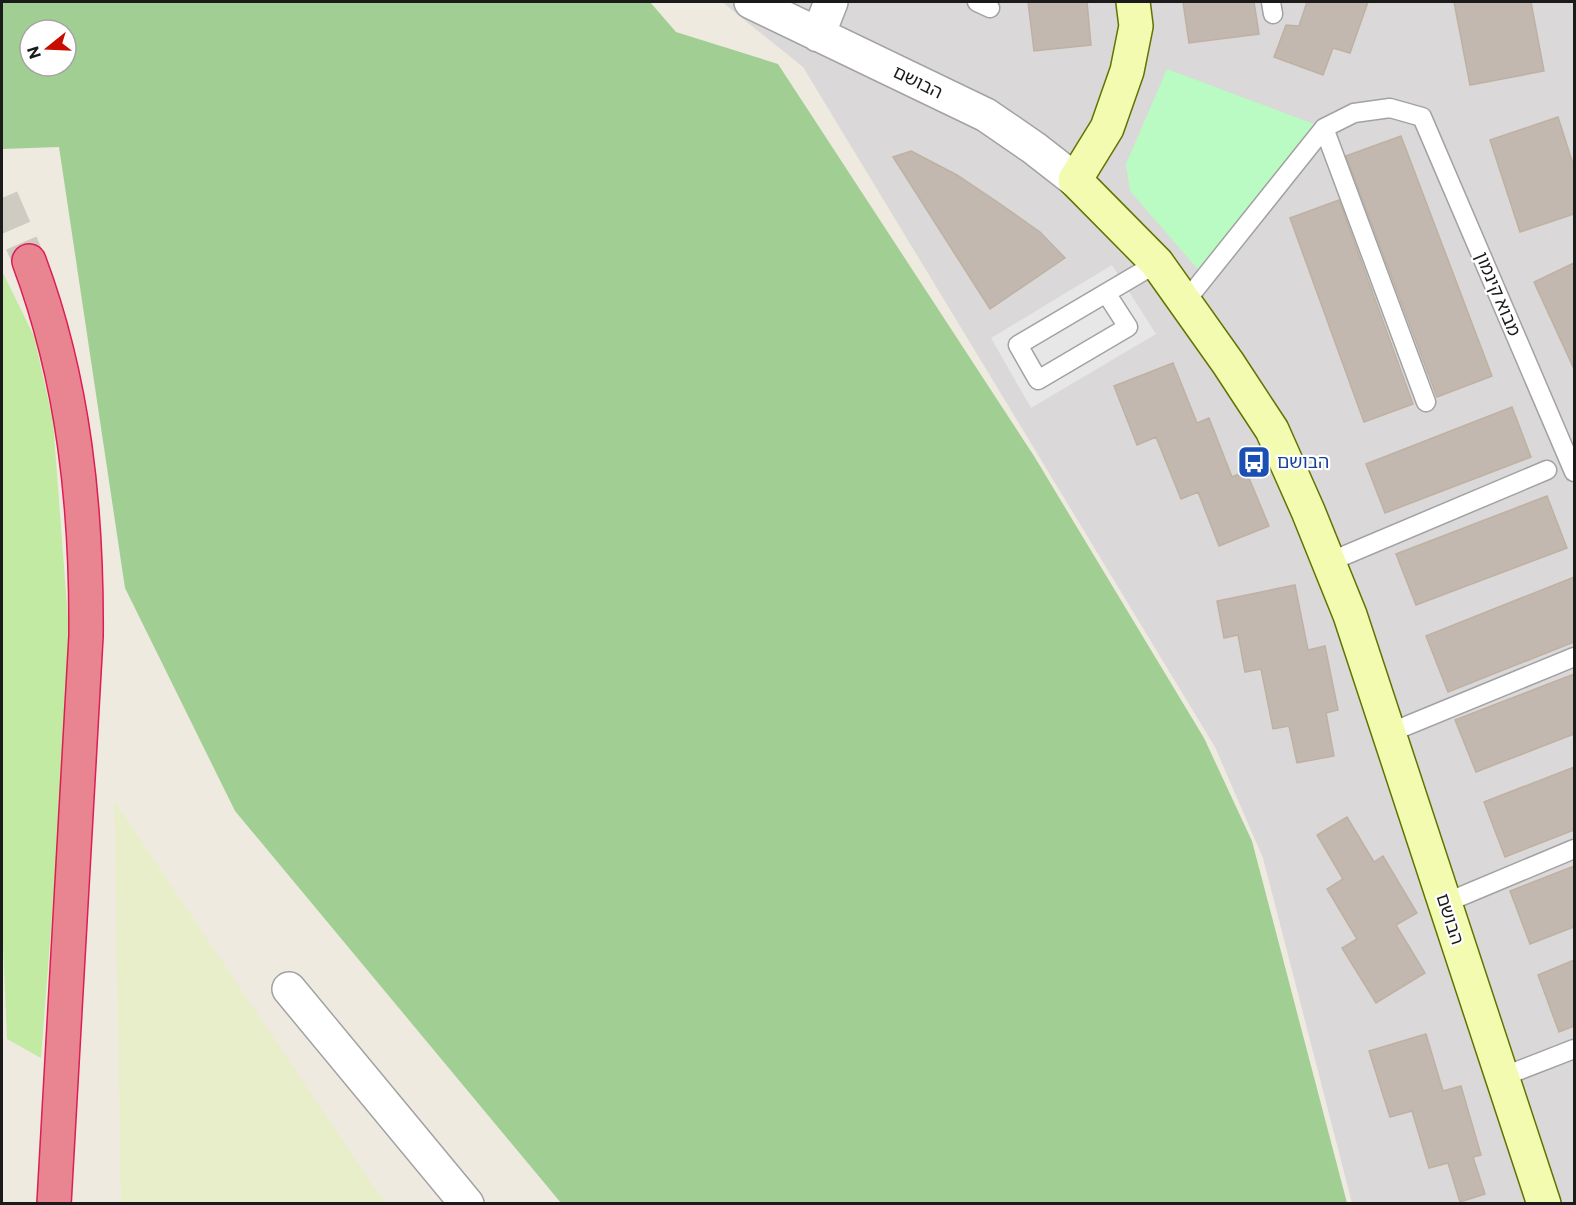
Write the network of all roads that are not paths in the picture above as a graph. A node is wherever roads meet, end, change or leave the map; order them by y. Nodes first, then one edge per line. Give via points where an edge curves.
1 (750, 2) edge
2 (831, 2) edge
3 (1133, 2) edge
4 (818, 35) junction
5 (1324, 128) junction
6 (1076, 180) junction
7 (29, 261) tunnel mouth
8 (1157, 263) junction
9 (1106, 293) junction
10 (1185, 302) junction
11 (1426, 402) dead end
12 (1547, 470) dead end
13 (1575, 472) edge
14 (1329, 562) junction
15 (1575, 657) edge
16 (1389, 733) junction
17 (1575, 849) edge
18 (1445, 903) junction
19 (288, 989) dead end
20 (1575, 1049) edge
21 (1502, 1077) junction
22 (54, 1203) edge
23 (467, 1203) edge
24 (1544, 1203) edge

1 - 4 street, הבושם
2 - 4 street
3 - 6 street via 1136,26 1127,71 1107,128
4 - 6 street, הבושם via 986,116
5 - 10 lane
5 - 11 lane
5 - 13 lane, מבוא קינמון via 1354,113 1390,108 1422,117
6 - 8 street, הבושם
7 - 22 highway via 47,313 67,397 80,479 86,578
8 - 9 lane
8 - 10 street, הבושם
9 - 9 lane via 1018,345 1038,380 1128,327
10 - 14 street, הבושם via 1272,430
12 - 14 lane
14 - 16 street, הבושם
15 - 16 lane
16 - 18 street, הבושם
17 - 18 lane
18 - 21 street, הבושם
19 - 23 street
20 - 21 lane
21 - 24 street, הבושם

